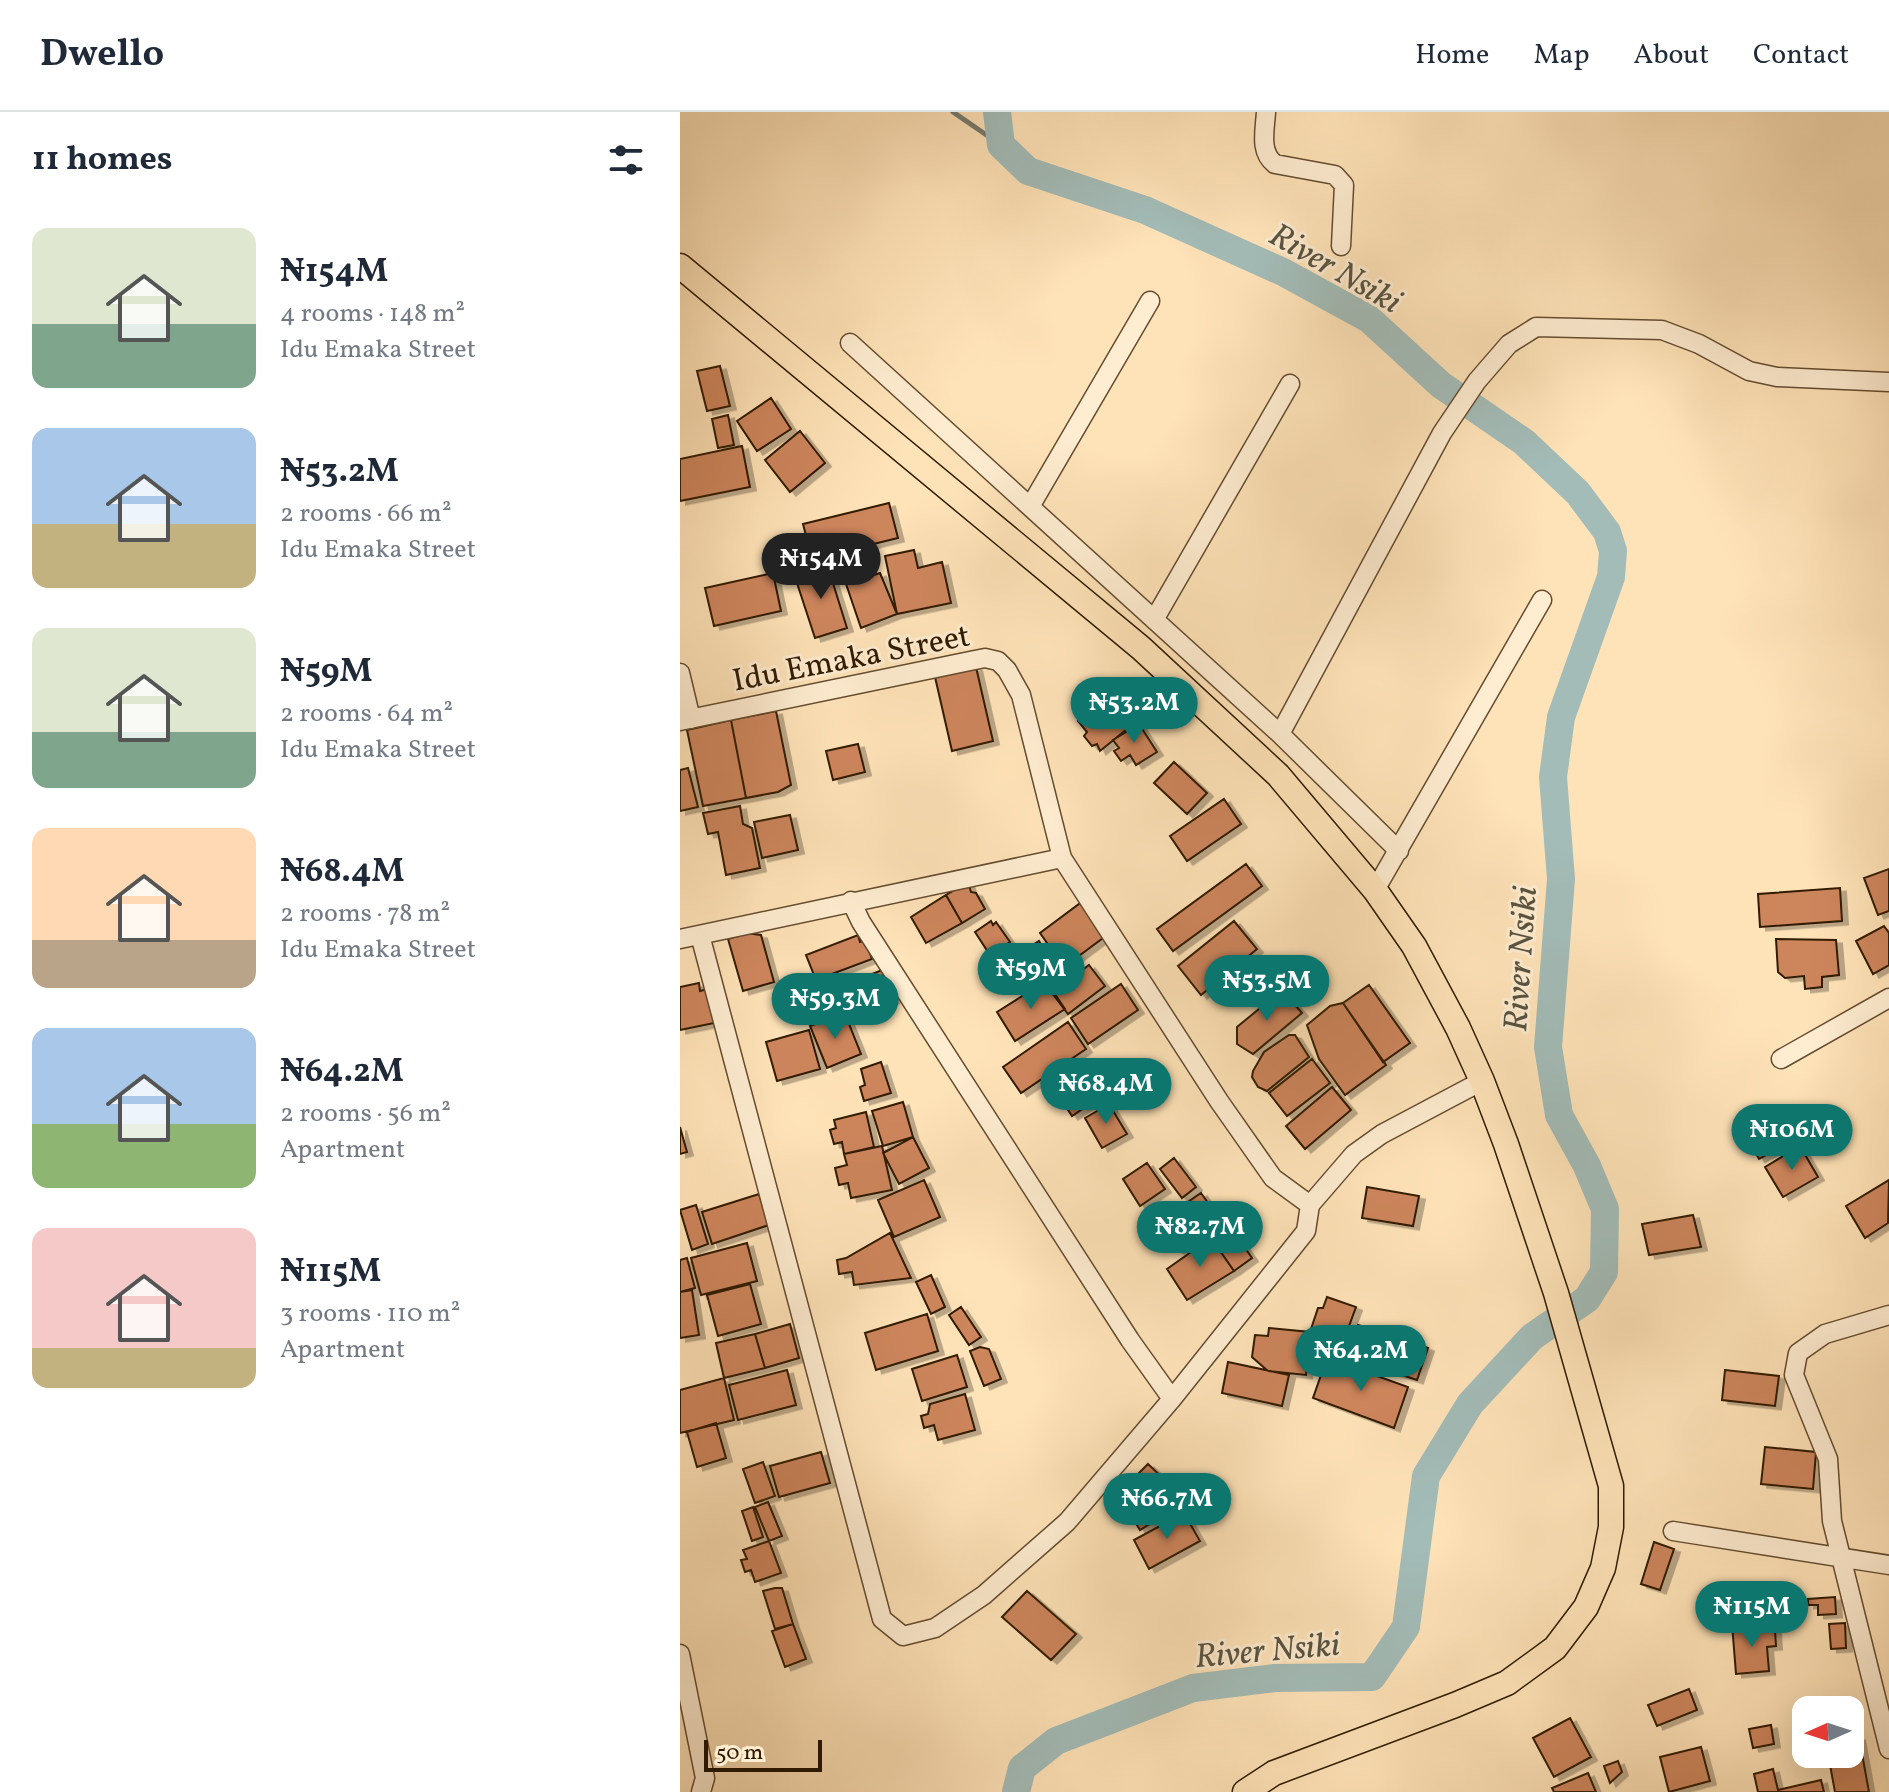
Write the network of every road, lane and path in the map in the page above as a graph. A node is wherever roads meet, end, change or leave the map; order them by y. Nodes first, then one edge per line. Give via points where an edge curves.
1 (1266, 112) edge
2 (1341, 246) dead end
3 (680, 266) edge
4 (1150, 301) dead end
5 (850, 343) dead end
6 (1889, 382) edge
7 (1290, 384) dead end
8 (1031, 505) junction
9 (1542, 600) dead end
10 (1154, 620) junction
11 (680, 673) edge
12 (686, 720) edge
13 (1280, 734) junction
14 (1399, 851) junction
15 (1062, 858) junction
16 (1375, 890) junction
17 (851, 901) junction
18 (700, 935) junction
19 (680, 939) edge
20 (1889, 998) edge
21 (1781, 1059) dead end
22 (1482, 1081) junction
23 (1310, 1205) junction
24 (1889, 1315) edge
25 (1172, 1399) junction
26 (1673, 1531) dead end
27 (1841, 1558) junction
28 (1889, 1565) edge
29 (680, 1654) edge
30 (1889, 1749) edge
31 (701, 1792) edge
32 (1245, 1792) edge

1 - 2 street via 1267,158 1335,175 1344,185
3 - 16 main road via 1141,648 1278,775
4 - 8 street
5 - 8 street
6 - 13 street via 1749,371 1662,330 1536,327 1509,344 1442,433
7 - 10 street
8 - 10 street
9 - 14 street
10 - 13 street
11 - 12 street
12 - 15 street, Idu Emaka Street via 985,658 998,661 1021,695
13 - 14 street
14 - 16 street
15 - 17 street
15 - 23 street, Idu Emaka Street via 1273,1178
16 - 22 main road via 1414,946
17 - 18 street
17 - 25 street via 1104,1301
18 - 19 street
18 - 25 street via 882,1619 903,1636 935,1628 984,1595 1067,1522
20 - 21 street
22 - 23 street via 1354,1154
22 - 32 main road via 1556,1293 1611,1486 1603,1568 1586,1607 1555,1648 1507,1683 1274,1773
23 - 25 street via 1306,1231
24 - 27 street via 1825,1334 1798,1353 1794,1375 1828,1459 1832,1521
26 - 27 street
27 - 28 street
27 - 30 street
29 - 31 street via 705,1778

